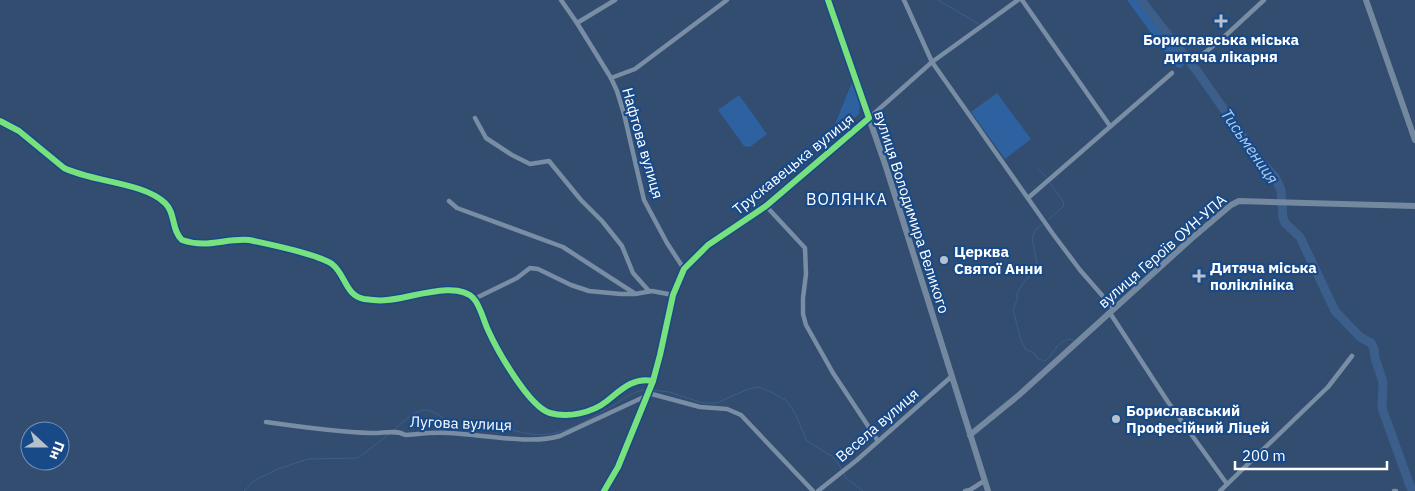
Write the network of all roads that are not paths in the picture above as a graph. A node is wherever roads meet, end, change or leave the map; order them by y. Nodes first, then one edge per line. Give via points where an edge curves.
1 (561, 0) edge
2 (615, 0) edge
3 (727, 0) edge
4 (828, 0) edge
5 (904, 0) edge
6 (1020, 0) edge
7 (1264, 0) edge
8 (1366, 0) edge
9 (577, 23) junction
10 (1202, 55) dead end
11 (932, 62) junction
12 (1172, 73) dead end
13 (611, 78) junction
14 (475, 118) dead end
15 (869, 118) junction
16 (0, 121) edge
17 (1110, 126) junction
18 (1415, 140) edge
19 (1028, 198) junction
20 (449, 201) dead end
21 (766, 206) junction
22 (1415, 206) edge
23 (684, 269) junction
24 (649, 291) junction
25 (636, 294) junction
26 (673, 295) junction
27 (474, 299) junction
28 (1112, 311) junction
29 (1352, 356) dead end
30 (952, 376) junction
31 (650, 390) junction
32 (266, 422) dead end
33 (970, 435) junction
34 (878, 441) junction
35 (984, 481) junction
36 (1227, 484) junction
37 (604, 491) edge
38 (813, 491) edge
39 (818, 491) edge
40 (965, 491) edge
41 (988, 491) edge
42 (1220, 491) edge

1 - 9 street, Нафтова вулиця
2 - 9 street
3 - 13 street via 635,69
4 - 15 street, вулиця Володимира Великого
5 - 11 street
6 - 11 street
6 - 17 street
7 - 10 street
8 - 18 street
9 - 13 street, Нафтова вулиця
11 - 15 street
11 - 19 street
12 - 17 street
13 - 23 street, Нафтова вулиця via 624,114 644,200 666,244
14 - 24 street via 486,138 519,158 530,164 549,161 622,246 633,273
15 - 21 street, Трускавецька вулиця
15 - 30 street, вулиця Володимира Великого
16 - 27 street via 19,131 70,171 125,184 159,198 169,207 175,230 182,240 202,245 249,240 322,259 337,268 350,292 364,298 385,301 450,290
17 - 19 street
19 - 28 street
20 - 25 street via 456,208 563,247
21 - 23 street, Трускавецька вулиця via 708,246
21 - 34 street via 805,248 803,314 806,325
22 - 28 street, вулиця Героїв ОУН-УПА via 1239,200
23 - 26 street, Трускавецька вулиця
24 - 25 street
24 - 26 street
25 - 27 street via 589,291 530,268
26 - 31 street, Трускавецька вулиця
27 - 31 street via 489,333 523,390 543,410 561,415 583,413 607,402 620,389 643,379
28 - 33 street, вулиця Героїв ОУН-УПА
28 - 36 street via 1168,402
29 - 36 street via 1328,387
30 - 33 street, вулиця Володимира Великого
30 - 34 street, Весела вулиця
31 - 32 street, Лугова вулиця via 550,439 446,433 374,434
31 - 37 street, Трускавецька вулиця via 618,467
31 - 38 street via 700,407 727,409 741,415
33 - 35 street, вулиця Володимира Великого
34 - 39 street, Весела вулиця
35 - 40 street
35 - 41 street, вулиця Володимира Великого
36 - 42 street

